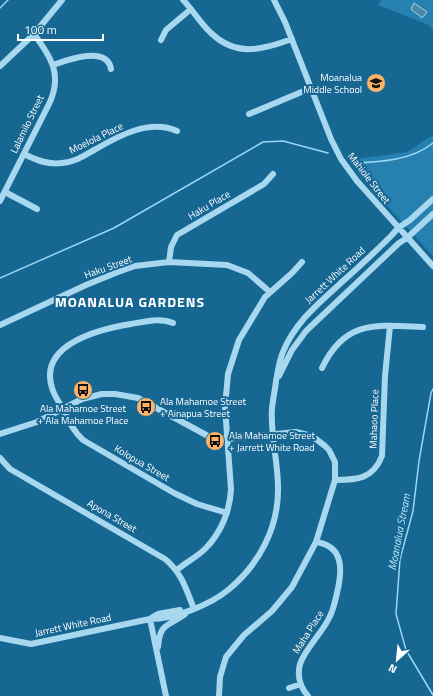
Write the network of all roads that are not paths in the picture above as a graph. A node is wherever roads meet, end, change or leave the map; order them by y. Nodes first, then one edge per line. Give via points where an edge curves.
1 (62, 0) edge
2 (182, 0) edge
3 (274, 0) edge
4 (192, 9) junction
5 (34, 34) junction
6 (292, 39) junction
7 (161, 40) dead end
8 (53, 65) junction
9 (0, 66) edge
10 (111, 69) dead end
11 (311, 88) junction
12 (249, 114) dead end
13 (177, 131) dead end
14 (24, 154) junction
15 (272, 174) dead end
16 (5, 192) junction
17 (433, 199) edge
18 (0, 201) edge
19 (37, 209) dead end
20 (433, 214) edge
21 (398, 228) junction
22 (407, 238) junction
23 (169, 262) junction
24 (302, 262) dead end
25 (433, 266) edge
26 (270, 292) junction
27 (173, 323) dead end
28 (0, 325) edge
29 (390, 326) junction
30 (423, 327) dead end
31 (322, 368) dead end
32 (276, 383) junction
33 (63, 409) junction
34 (0, 434) edge
35 (274, 434) junction
36 (227, 439) junction
37 (0, 458) edge
38 (335, 480) junction
39 (227, 513) junction
40 (316, 542) junction
41 (177, 570) junction
42 (193, 609) junction
43 (150, 619) junction
44 (0, 638) edge
45 (158, 655) junction
46 (301, 684) junction
47 (289, 688) dead end
48 (166, 696) edge
49 (219, 696) edge
50 (308, 696) edge

1 - 5 street
2 - 4 street
3 - 6 street, Mahiole Street
4 - 6 street via 210,33 233,47 260,49
4 - 7 street via 166,30
5 - 8 street, Lalamilo Street via 49,54
5 - 9 street
6 - 11 street, Mahiole Street
8 - 10 street via 82,56 91,56 106,59 110,62
8 - 14 street, Lalamilo Street via 53,94
11 - 12 street
11 - 21 street, Mahiole Street via 331,139 346,167
13 - 14 street, Moelola Place via 159,126 132,132 111,140 80,158 62,163 44,162
14 - 16 street, Lalamilo Street
15 - 23 street, Haku Place via 264,184 177,235 171,247
16 - 18 street, Lalamilo Street
16 - 19 street
17 - 21 street, Jarrett White Road
20 - 22 street, Jarrett White Road
21 - 22 street, Mahiole Street
21 - 32 street, Jarrett White Road via 296,327 282,354
22 - 25 street, Mahiole Street
22 - 32 street, Jarrett White Road via 399,242 306,331 292,350
23 - 26 street, Haku Street via 235,267 248,273
23 - 28 street, Haku Street via 135,266 118,272
24 - 26 street
26 - 36 street via 239,340 228,374
27 - 33 street, Kolopua Street via 159,320 106,329 87,335 66,347 56,358 50,377 53,392
29 - 30 street
29 - 31 street via 372,326 352,333 336,346
29 - 38 street, Mahaoo Place via 382,456 368,475 353,480
32 - 35 street, Jarrett White Road via 272,409
33 - 34 street via 27,426
33 - 36 street via 95,395 123,394 146,402 204,434
33 - 39 street, Kolopua Street via 74,431 83,440 174,493 197,504
35 - 36 street
35 - 38 street via 296,432 317,438 332,456 336,468
35 - 42 street, Jarrett White Road via 278,487 274,519 266,542 254,563 238,581 216,598
36 - 39 street via 231,489
37 - 41 street, Apona Street via 10,469 160,556
38 - 40 street
39 - 41 street via 219,532 205,549
40 - 46 street, Maha Place via 326,545 336,554 341,568 341,578 329,619 301,661
40 - 49 street via 292,587 272,611 244,635 226,658 220,677
41 - 42 street, Apona Street
42 - 43 street, Jarrett White Road via 158,614
42 - 45 street via 162,630 158,641
43 - 44 street, Jarrett White Road via 31,644
43 - 45 street
45 - 48 street
46 - 47 street
46 - 50 street, Maha Place

